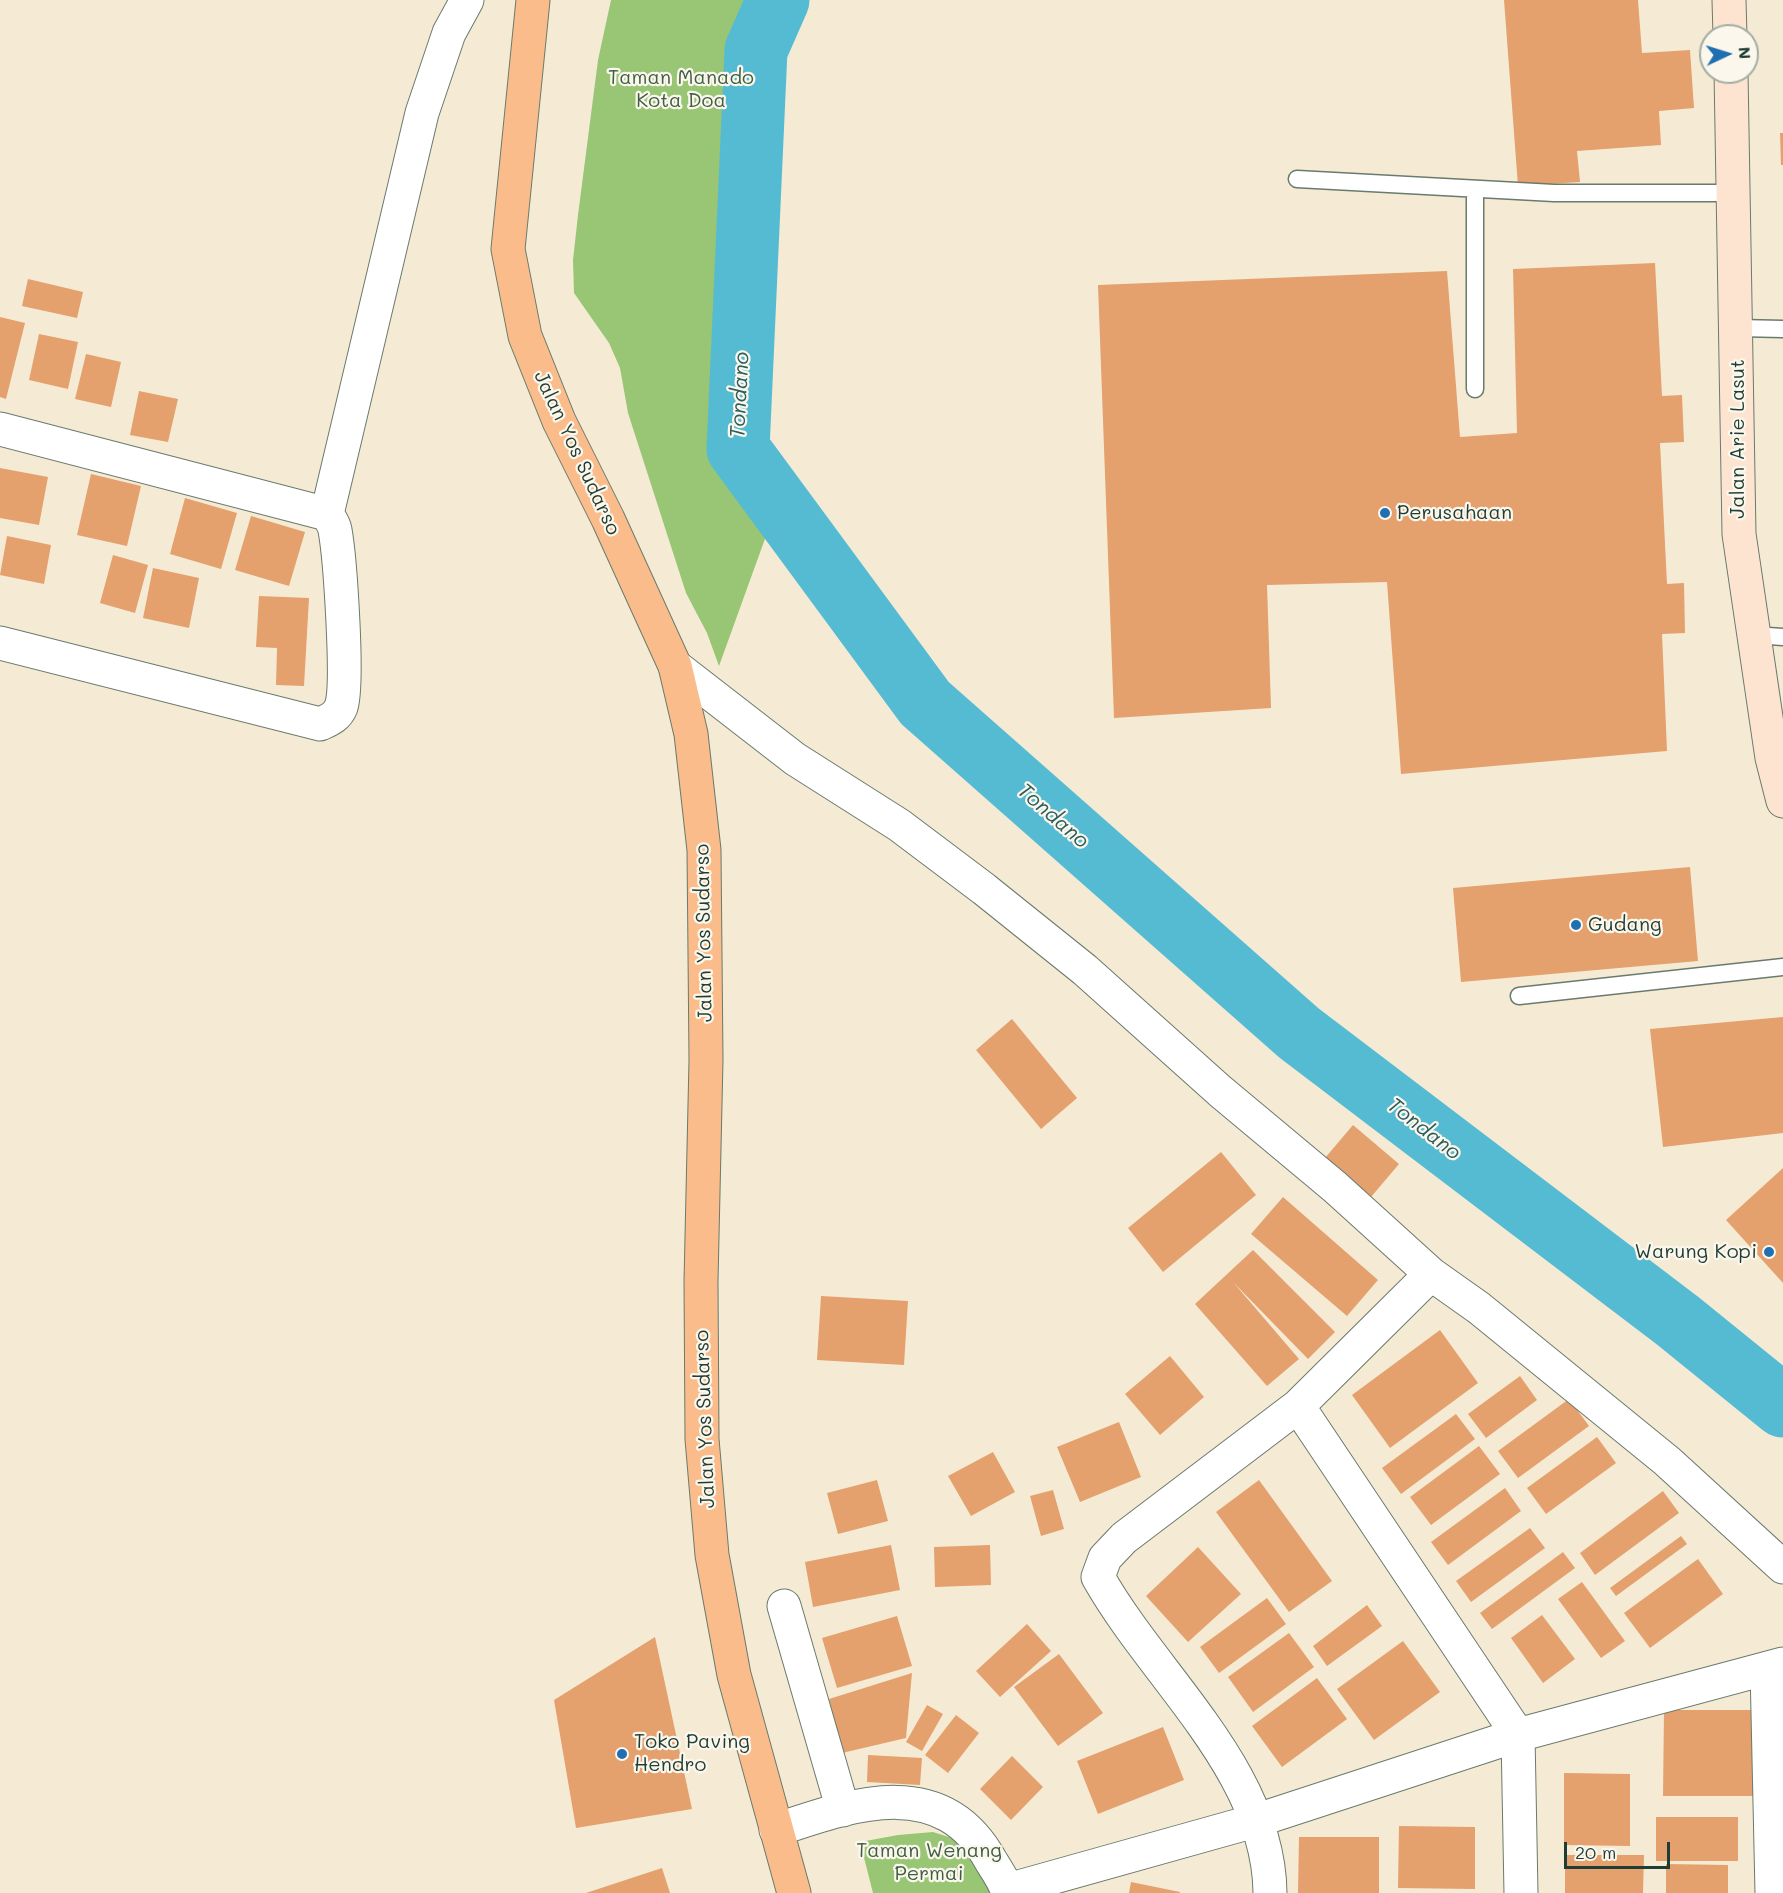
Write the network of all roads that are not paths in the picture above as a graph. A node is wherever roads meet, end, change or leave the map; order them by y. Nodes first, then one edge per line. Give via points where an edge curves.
1 (467, 0) edge
2 (533, 0) edge
3 (1729, 0) edge
4 (1730, 24) edge
5 (1731, 84) edge
6 (1297, 179) dead end
7 (1475, 189) junction
8 (1735, 193) junction
9 (1737, 328) junction
10 (1783, 329) edge
11 (1475, 389) dead end
12 (0, 429) edge
13 (327, 514) junction
14 (1768, 636) edge
15 (0, 643) edge
16 (675, 666) junction
17 (1783, 801) edge
18 (1783, 967) edge
19 (1519, 996) dead end
20 (1431, 1274) junction
21 (1298, 1406) junction
22 (1783, 1567) edge
23 (784, 1606) dead end
24 (1775, 1666) edge
25 (1518, 1735) junction
26 (843, 1810) junction
27 (1258, 1820) junction
28 (776, 1830) junction
29 (1008, 1892) edge
30 (794, 1893) edge
31 (1270, 1893) edge
32 (1521, 1893) edge
33 (1772, 1893) edge

1 - 13 street via 448,33 422,113
2 - 16 highway, Jalan Yos Sudarso via 508,249 525,336 559,421
3 - 4 main road
5 - 8 main road, Jalan Arie Lasut
6 - 7 lane
7 - 8 lane
7 - 11 lane
8 - 9 main road, Jalan Arie Lasut
9 - 10 lane
9 - 14 main road, Jalan Arie Lasut via 1739,534
12 - 13 street
13 - 15 street via 334,527 339,560 343,685 341,706 335,717 320,724
14 - 17 main road, Jalan Arie Lasut via 1772,758
16 - 20 street via 795,759 899,825 1085,970
16 - 28 highway, Jalan Yos Sudarso via 691,734 704,850 702,1439 711,1555 734,1675
18 - 19 lane
20 - 21 street
20 - 22 street via 1577,1385
21 - 25 street
21 - 27 street via 1124,1538 1105,1558 1098,1577 1119,1613 1210,1737
23 - 26 street
24 - 25 street
24 - 33 street
25 - 27 street
25 - 32 street
26 - 28 street
26 - 29 street via 894,1800 930,1807 955,1818 980,1841
27 - 29 street
27 - 31 street
28 - 30 highway, Jalan Yos Sudarso

